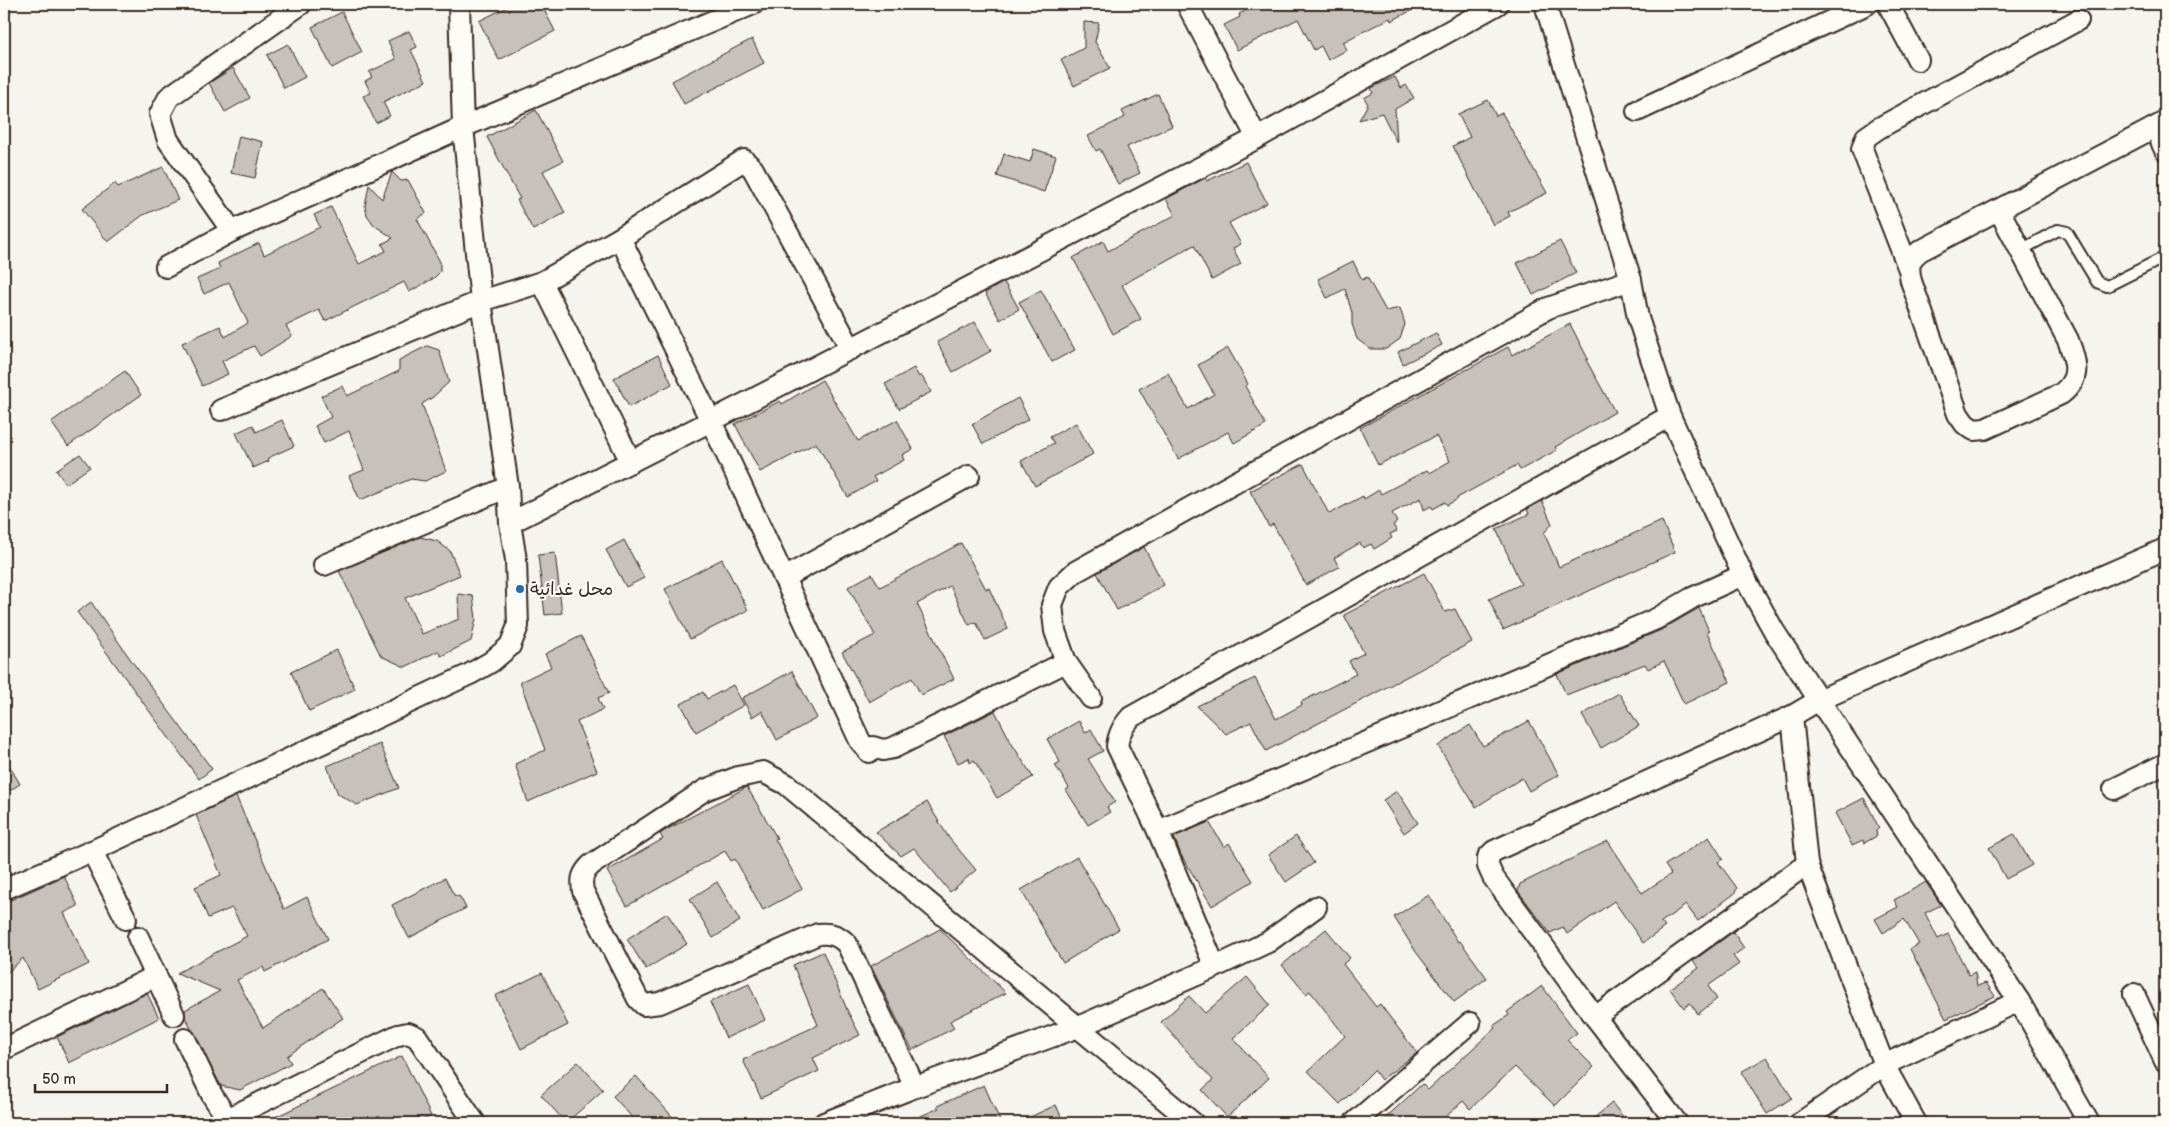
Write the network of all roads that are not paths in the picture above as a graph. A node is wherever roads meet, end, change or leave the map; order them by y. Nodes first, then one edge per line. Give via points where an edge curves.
1 (301, 4) edge
2 (460, 4) edge
3 (753, 4) edge
4 (1187, 4) edge
5 (1498, 4) edge
6 (1545, 4) edge
7 (1867, 4) edge
8 (1888, 4) edge
9 (2078, 20) dead end
10 (1918, 60) dead end
11 (1637, 111) dead end
12 (2164, 122) edge
13 (463, 126) junction
14 (1257, 138) junction
15 (2165, 150) edge
16 (1999, 210) junction
17 (232, 231) junction
18 (620, 238) junction
19 (2020, 250) junction
20 (2165, 257) edge
21 (166, 267) dead end
22 (1908, 267) junction
23 (1631, 280) junction
24 (542, 282) junction
25 (481, 301) junction
26 (851, 349) junction
27 (221, 410) dead end
28 (1670, 416) junction
29 (711, 421) junction
30 (631, 462) junction
31 (969, 476) dead end
32 (508, 487) junction
33 (510, 523) junction
34 (2165, 549) edge
35 (324, 565) dead end
36 (1743, 575) junction
37 (784, 578) junction
38 (1066, 662) junction
39 (1092, 698) dead end
40 (1819, 700) junction
41 (1792, 716) junction
42 (2165, 764) edge
43 (2114, 789) dead end
44 (1158, 831) junction
45 (92, 851) junction
46 (1807, 864) junction
47 (4, 889) edge
48 (1316, 907) dead end
49 (126, 919) dead end
50 (138, 937) dead end
51 (1215, 967) junction
52 (156, 976) junction
53 (2134, 994) dead end
54 (2019, 1001) junction
55 (174, 1015) dead end
56 (1595, 1018) junction
57 (1470, 1023) dead end
58 (1078, 1027) junction
59 (185, 1038) dead end
60 (4, 1049) edge
61 (2165, 1062) edge
62 (1884, 1065) junction
63 (915, 1087) junction
64 (225, 1122) edge
65 (475, 1123) edge
66 (824, 1123) edge
67 (1190, 1123) edge
68 (1354, 1123) edge
69 (1677, 1123) edge
70 (1800, 1123) edge
71 (1916, 1123) edge
72 (2089, 1123) edge

1 - 17 street via 169,97 160,114 168,140
2 - 13 street
3 - 13 street
4 - 14 street
5 - 14 street
6 - 23 street
7 - 11 street
8 - 10 street
9 - 22 street via 1866,137 1862,149
12 - 15 street via 2159,134
12 - 16 street
13 - 17 street
13 - 25 street
14 - 26 street
16 - 19 street
16 - 22 street via 1920,251 1912,257
17 - 21 street
18 - 24 street
18 - 26 street via 744,160 753,169
18 - 29 street
19 - 20 lane via 2058,230 2067,232 2097,282 2107,286
19 - 22 street via 2068,340 2076,360 2075,374 2070,387 2061,394 1985,429 1974,430 1958,414
23 - 28 street via 1638,318
23 - 38 street via 1548,308 1075,572 1058,587 1052,605 1055,631
24 - 25 street
24 - 30 street
25 - 27 street
25 - 32 street
26 - 29 street
28 - 36 street
28 - 44 street via 1131,717 1118,736 1117,746
29 - 30 street
29 - 37 street
30 - 33 street
31 - 37 street
32 - 33 street
32 - 35 street
33 - 45 street via 516,560 518,626 510,646 491,662
34 - 40 street
36 - 40 street via 1774,631
36 - 44 street via 1656,619
37 - 38 street via 860,741 869,752 873,747 893,748
38 - 39 street
40 - 41 street
40 - 54 street
41 - 46 street
41 - 56 street via 1494,851 1488,857 1493,877
42 - 43 street
44 - 51 street
45 - 47 street
45 - 49 street
46 - 56 street
46 - 62 street
48 - 51 street via 1268,942
50 - 52 street
51 - 58 street
52 - 55 street
52 - 60 street
53 - 61 street
54 - 62 street
54 - 72 street
56 - 69 street
57 - 68 street
58 - 63 street
58 - 63 street via 786,784 762,772 738,777 706,790 606,854 584,872 581,880 583,891 644,1005 660,1003 818,934 839,936 848,944
58 - 67 street
59 - 64 street
62 - 70 street
62 - 71 street
63 - 66 street
64 - 65 street via 408,1032 417,1037

